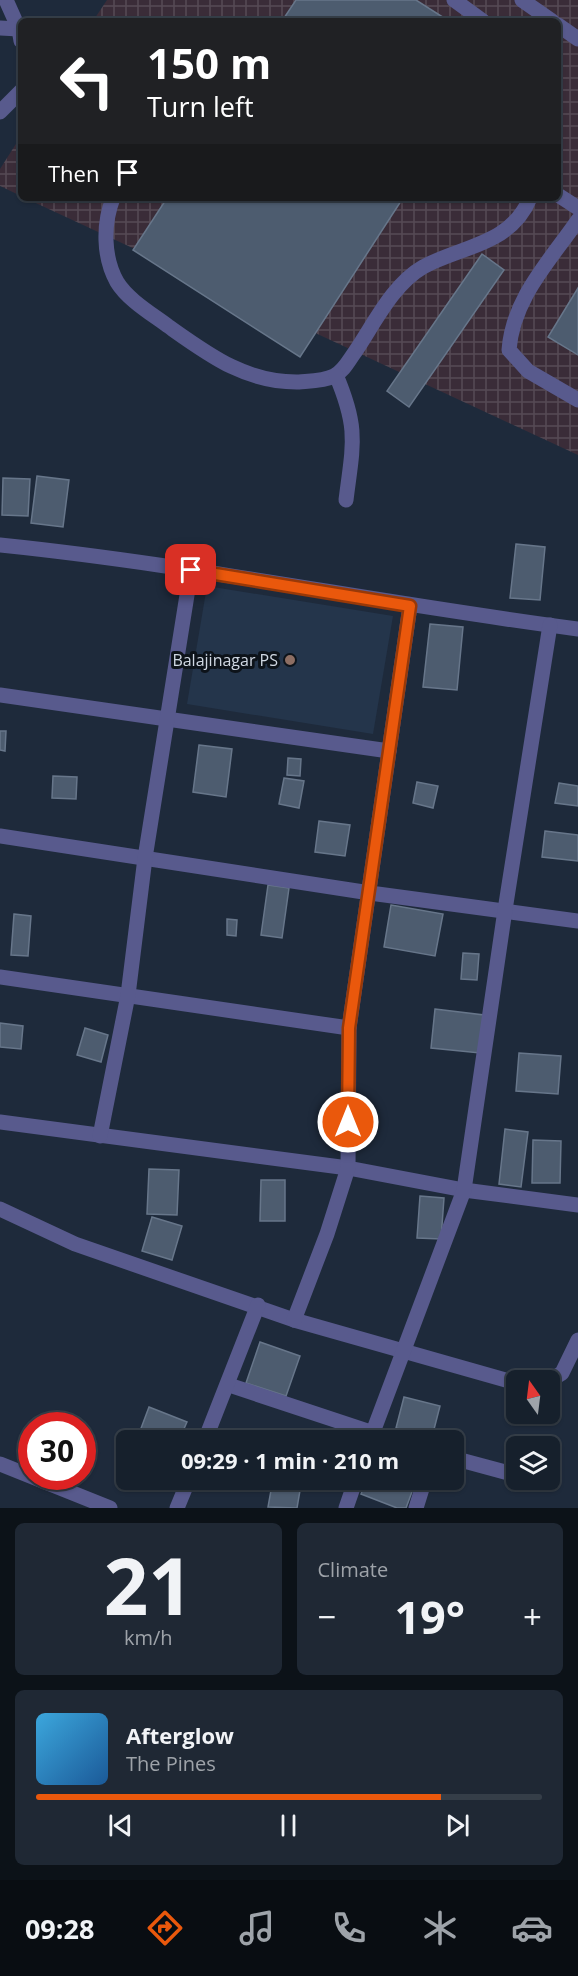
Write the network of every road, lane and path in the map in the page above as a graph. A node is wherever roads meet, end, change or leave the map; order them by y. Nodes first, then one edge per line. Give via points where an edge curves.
1 (6, 0) edge
2 (454, 0) edge
3 (522, 0) edge
4 (479, 18) edge
5 (548, 18) edge
6 (561, 27) edge
7 (0, 28) edge
8 (18, 30) edge
9 (18, 34) edge
10 (578, 39) edge
11 (18, 94) edge
12 (0, 112) edge
13 (561, 197) edge
14 (112, 201) edge
15 (528, 201) edge
16 (578, 208) edge
17 (578, 220) edge
18 (336, 375) junction
19 (578, 400) edge
20 (346, 500) dead end
21 (0, 545) edge
22 (191, 570) junction
23 (410, 606) junction
24 (550, 626) junction
25 (578, 629) edge
26 (0, 695) edge
27 (166, 719) junction
28 (389, 751) junction
29 (0, 836) edge
30 (145, 858) junction
31 (370, 893) junction
32 (505, 910) junction
33 (578, 921) edge
34 (0, 976) edge
35 (128, 995) junction
36 (349, 1028) junction
37 (0, 1122) edge
38 (100, 1136) junction
39 (348, 1168) junction
40 (464, 1190) junction
41 (578, 1205) edge
42 (0, 1209) edge
43 (258, 1305) junction
44 (294, 1320) junction
45 (578, 1340) edge
46 (402, 1351) junction
47 (560, 1374) edge
48 (506, 1380) edge
49 (229, 1385) junction
50 (210, 1430) edge
51 (354, 1430) edge
52 (373, 1430) edge
53 (464, 1461) edge
54 (0, 1464) edge
55 (506, 1472) edge
56 (184, 1490) edge
57 (352, 1490) edge
58 (422, 1490) edge
59 (110, 1508) edge
60 (177, 1508) edge
61 (346, 1508) edge
62 (416, 1508) edge

1 - 8 street
2 - 4 street
3 - 5 street
6 - 10 street
7 - 9 street
11 - 12 street
13 - 16 street
14 - 18 street via 107,213 106,250 117,282 144,308 220,363 257,378 303,382
15 - 18 street via 513,223 489,242 423,268 405,281
17 - 19 street via 520,302 511,327 509,350 528,371
18 - 20 street via 350,407 354,439
21 - 22 street
22 - 23 street
22 - 27 street
23 - 24 street
23 - 28 street
24 - 25 street
24 - 32 street
26 - 27 street
27 - 28 street
27 - 30 street
28 - 31 street
29 - 30 street
30 - 31 street
30 - 35 street
31 - 32 street
31 - 36 street
32 - 33 street
32 - 40 street
34 - 35 street
35 - 36 street
35 - 38 street
36 - 39 street
37 - 38 street
38 - 39 street
39 - 40 street
39 - 44 street
40 - 41 street
40 - 46 street
42 - 43 street via 75,1244
43 - 44 street
43 - 49 street
44 - 46 street
45 - 47 street
46 - 48 street
46 - 52 street
49 - 50 street
49 - 51 street
53 - 55 street
54 - 59 street
56 - 60 street
57 - 61 street
58 - 62 street

